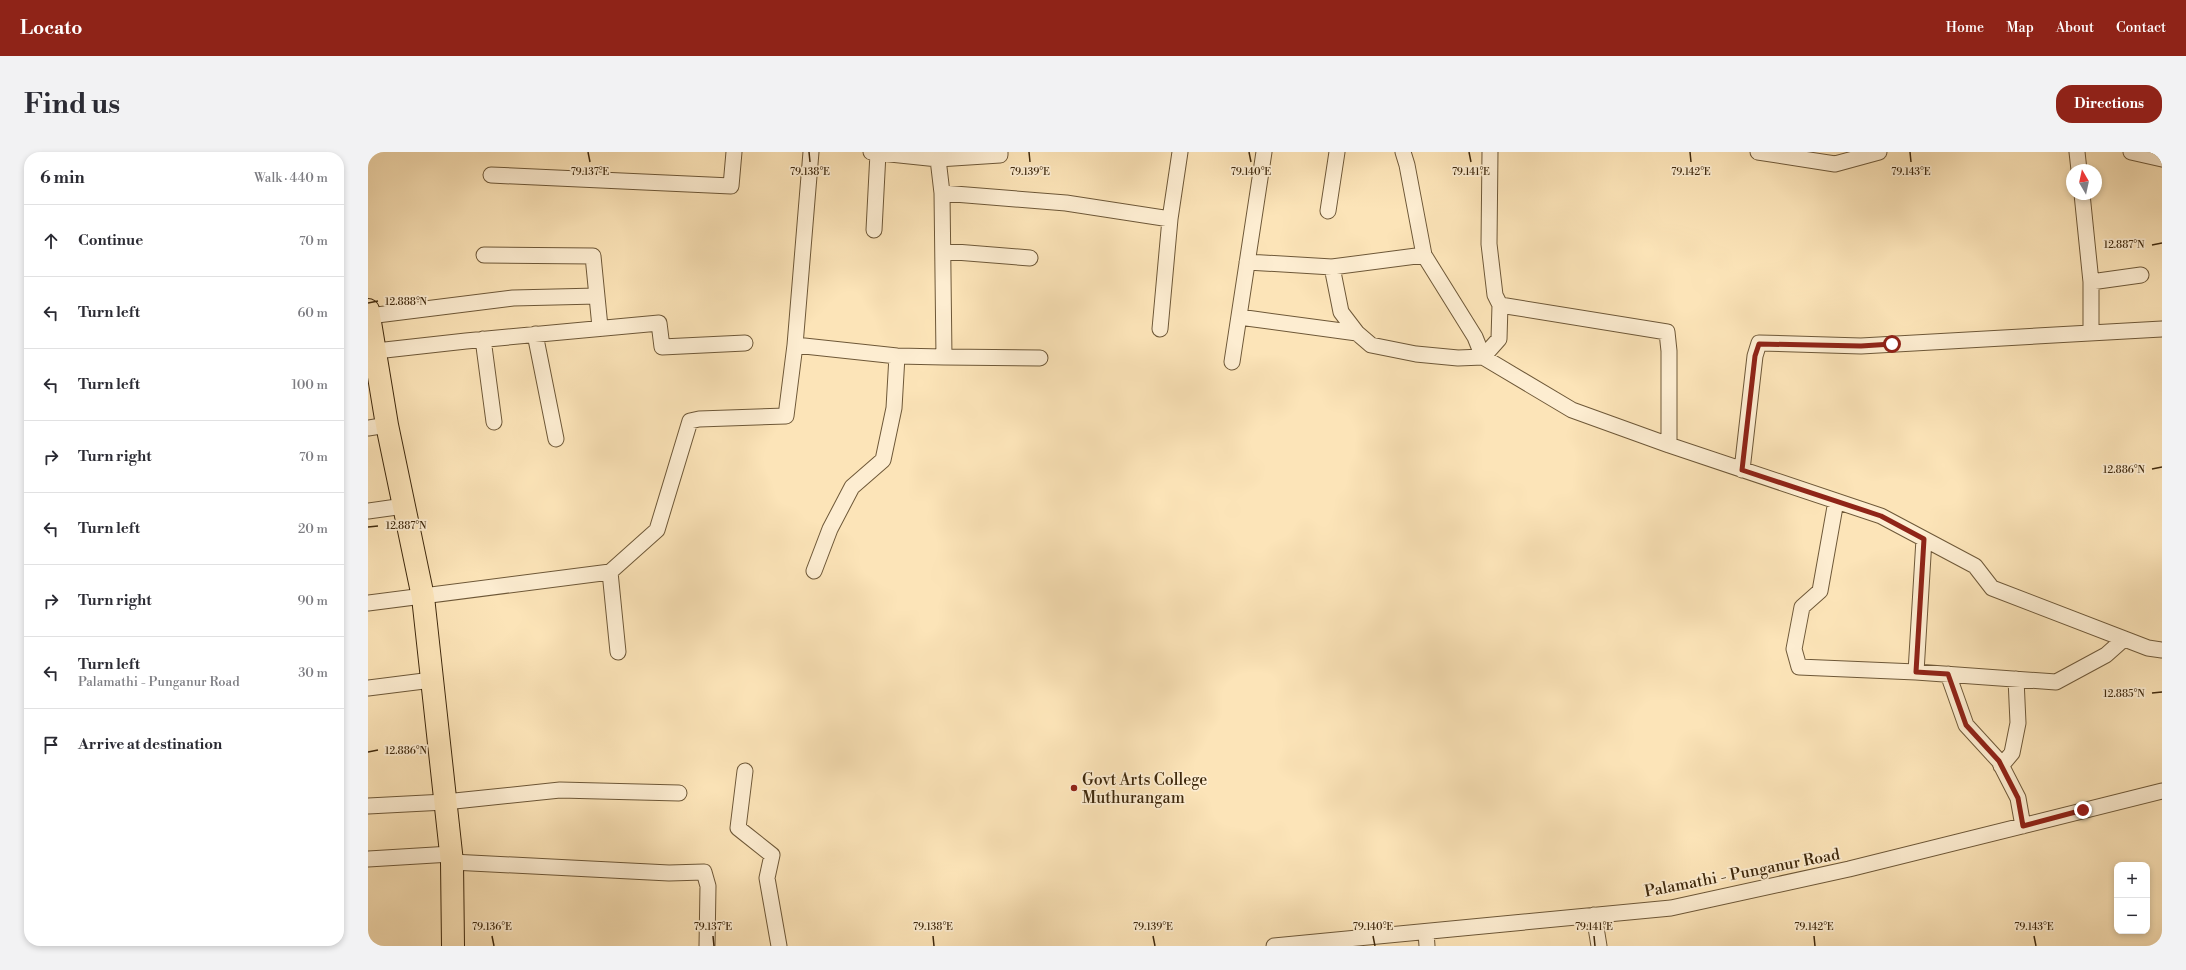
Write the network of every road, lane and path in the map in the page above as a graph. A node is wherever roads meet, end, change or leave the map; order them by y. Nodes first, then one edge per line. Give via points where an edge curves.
1 (734, 152) edge
2 (811, 152) edge
3 (874, 152) edge
4 (1000, 152) edge
5 (1180, 152) edge
6 (1264, 152) edge
7 (1337, 152) edge
8 (1403, 152) edge
9 (1490, 152) edge
10 (1758, 152) edge
11 (1879, 152) edge
12 (2077, 152) edge
13 (2131, 152) edge
14 (938, 159) junction
15 (2162, 159) edge
16 (2078, 164) edge
17 (492, 175) dead end
18 (942, 193) junction
19 (2083, 200) edge
20 (1328, 211) dead end
21 (1170, 219) junction
22 (874, 230) dead end
23 (943, 251) junction
24 (1424, 255) junction
25 (484, 256) dead end
26 (1030, 258) dead end
27 (1247, 262) junction
28 (1332, 267) junction
29 (2141, 275) dead end
30 (2092, 282) junction
31 (597, 296) junction
32 (1500, 305) junction
33 (369, 313) edge
34 (1239, 317) junction
35 (600, 327) junction
36 (1160, 329) dead end
37 (2162, 329) edge
38 (2091, 332) junction
39 (1357, 333) junction
40 (535, 334) junction
41 (483, 339) junction
42 (745, 343) dead end
43 (373, 345) edge
44 (795, 345) junction
45 (897, 356) junction
46 (944, 357) junction
47 (1483, 357) junction
48 (1040, 358) dead end
49 (1232, 362) dead end
50 (494, 422) dead end
51 (378, 426) edge
52 (556, 438) dead end
53 (1669, 445) junction
54 (1742, 470) junction
55 (1836, 501) junction
56 (404, 506) junction
57 (368, 511) edge
58 (1924, 539) junction
59 (814, 571) dead end
60 (610, 572) junction
61 (423, 597) junction
62 (368, 603) edge
63 (2124, 639) junction
64 (2162, 650) edge
65 (618, 652) dead end
66 (1916, 672) junction
67 (1948, 674) junction
68 (2016, 679) junction
69 (432, 680) junction
70 (368, 688) edge
71 (2001, 766) junction
72 (745, 771) dead end
73 (2162, 791) edge
74 (678, 793) dead end
75 (445, 802) junction
76 (368, 806) edge
77 (2023, 826) junction
78 (451, 858) junction
79 (368, 859) edge
80 (1594, 916) junction
81 (1426, 939) edge
82 (1400, 940) edge
83 (453, 946) edge
84 (707, 946) edge
85 (779, 946) edge
86 (1274, 946) edge
87 (1599, 946) edge

1 - 17 street via 731,186
2 - 44 street
3 - 14 street
3 - 22 street
4 - 14 street
5 - 21 street
6 - 27 street
7 - 20 street
8 - 24 street
9 - 32 street via 1489,244 1495,295
10 - 11 street via 1835,164
12 - 16 street
13 - 15 street
14 - 18 street
18 - 21 street via 1066,203
18 - 23 street
19 - 30 street
21 - 36 street
23 - 26 street
23 - 46 street
24 - 28 street
24 - 47 street via 1475,337
25 - 31 street via 593,256
27 - 28 street
27 - 34 street
28 - 39 street via 1341,312
29 - 30 street
30 - 38 street
31 - 33 street via 513,298
31 - 35 street
32 - 47 street via 1499,339
32 - 53 street via 1667,332
33 - 43 highway
34 - 39 street
34 - 49 street
35 - 40 street
35 - 42 street via 659,323 662,346
37 - 38 street
38 - 54 street via 1861,346 1759,344 1755,356
39 - 47 street via 1371,345 1386,348 1458,358
40 - 41 street
40 - 52 street
41 - 43 street
41 - 50 street
43 - 51 highway
44 - 45 street
44 - 60 street via 786,416 690,421 658,530
45 - 46 street
45 - 59 street via 894,408 883,460 852,487 830,529
46 - 48 street
47 - 53 street via 1572,410
51 - 56 highway
53 - 54 street
54 - 55 street
55 - 58 street via 1881,516
55 - 66 street via 1820,591 1802,607 1794,649 1799,667
56 - 57 street
56 - 61 highway
58 - 63 street via 1975,566 1992,588
58 - 66 street
60 - 61 street
60 - 65 street
61 - 62 street
61 - 69 highway
63 - 64 street
63 - 68 street via 2106,655 2056,682
66 - 67 street
67 - 68 street
67 - 71 street via 1966,725
68 - 71 street via 2018,723 2012,753
69 - 70 street
69 - 75 highway
71 - 77 street via 2018,798
72 - 85 street via 738,828 772,855 767,878
73 - 77 street, Palamathi - Punganur Road
74 - 75 street via 560,790
75 - 76 street
75 - 78 highway
77 - 80 street, Palamathi - Punganur Road via 1849,869 1671,908
78 - 79 street
78 - 83 highway
78 - 84 street via 668,873 704,872 708,886
80 - 81 street, Palamathi - Punganur Road
80 - 87 street
81 - 82 street, Palamathi - Punganur Road
82 - 86 street, Palamathi - Punganur Road

